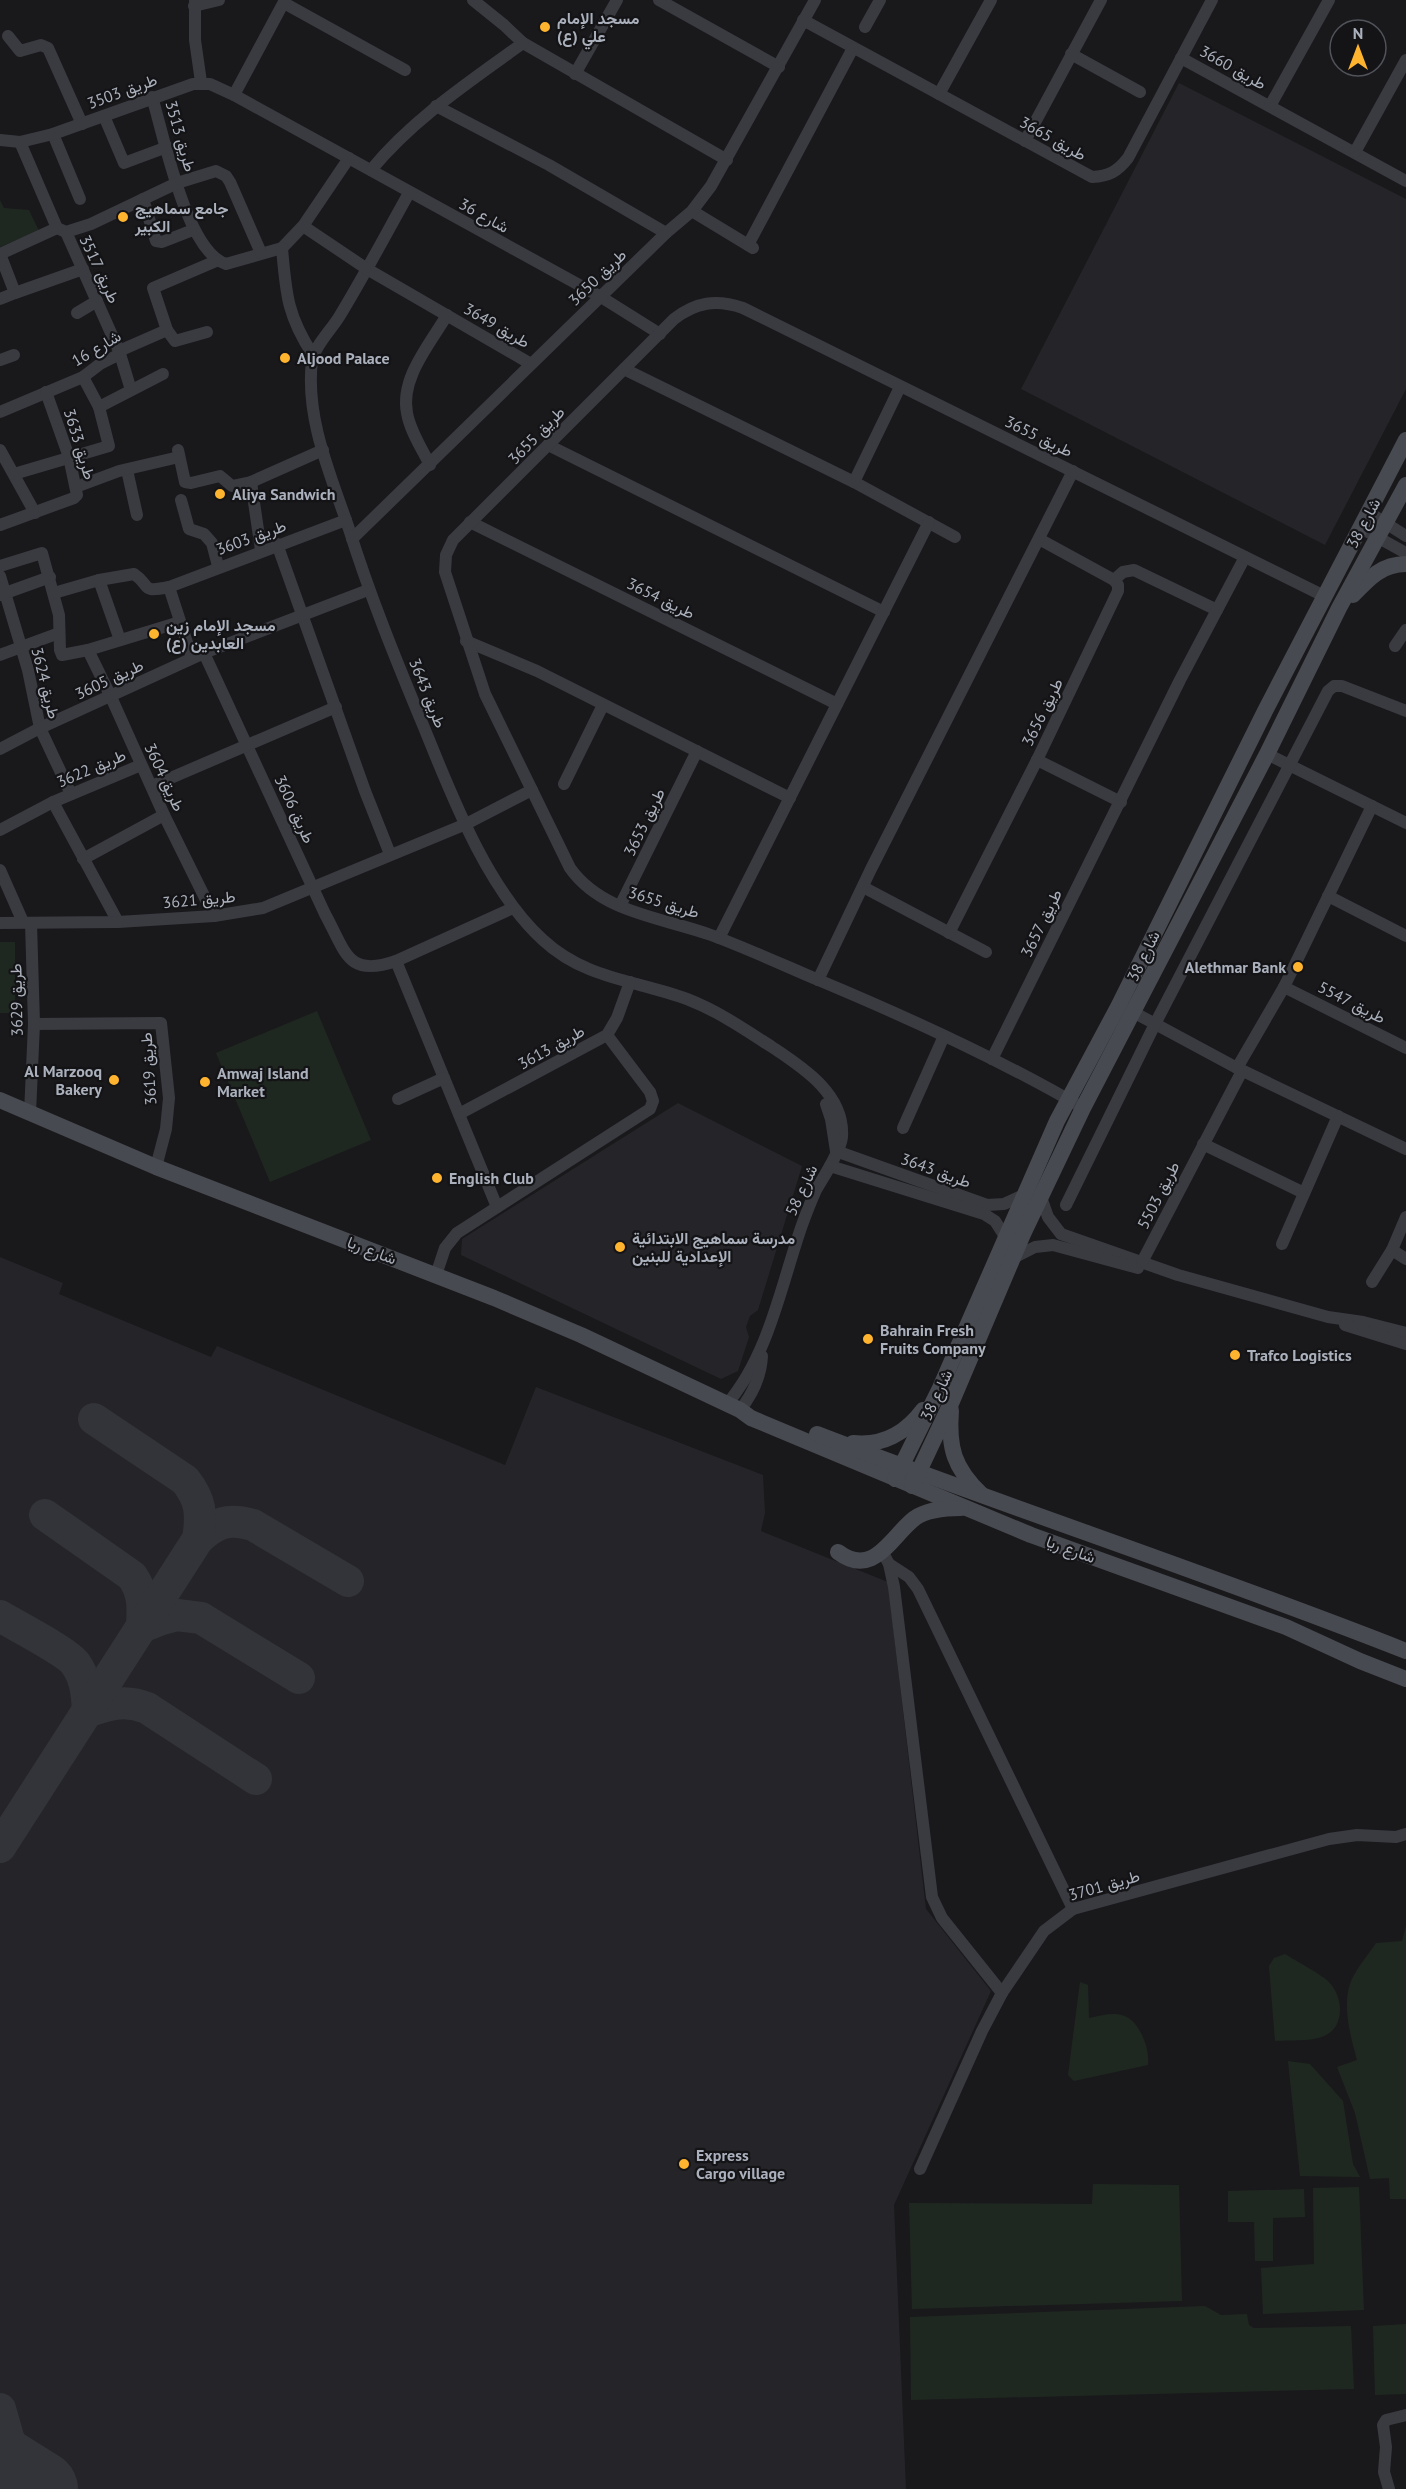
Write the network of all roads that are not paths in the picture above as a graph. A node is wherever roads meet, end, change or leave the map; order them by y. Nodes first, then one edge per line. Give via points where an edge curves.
1 (219, 0) edge
2 (473, 0) edge
3 (617, 0) edge
4 (659, 0) edge
5 (815, 0) edge
6 (880, 0) edge
7 (991, 0) edge
8 (1101, 0) edge
9 (1212, 0) edge
10 (1329, 0) edge
11 (285, 2) edge
12 (194, 3) edge
13 (803, 20) junction
14 (865, 27) dead end
15 (8, 36) dead end
16 (523, 43) junction
17 (853, 48) junction
18 (1071, 54) junction
19 (1181, 57) junction
20 (1406, 60) edge
21 (779, 67) junction
22 (405, 70) dead end
23 (574, 74) junction
24 (201, 82) junction
25 (1140, 92) dead end
26 (939, 94) junction
27 (234, 95) junction
28 (152, 97) junction
29 (436, 106) junction
30 (1270, 106) junction
31 (105, 116) junction
32 (82, 124) junction
33 (53, 134) junction
34 (0, 140) edge
35 (1025, 141) junction
36 (21, 142) junction
37 (167, 147) junction
38 (1355, 152) junction
39 (349, 158) junction
40 (727, 160) junction
41 (371, 170) junction
42 (1406, 181) edge
43 (177, 183) junction
44 (409, 193) junction
45 (80, 199) dead end
46 (144, 199) junction
47 (692, 211) junction
48 (303, 226) junction
49 (62, 230) junction
50 (193, 230) junction
51 (666, 233) junction
52 (282, 248) junction
53 (261, 253) junction
54 (0, 254) edge
55 (216, 261) junction
56 (367, 268) junction
57 (83, 269) junction
58 (15, 293) junction
59 (601, 297) junction
60 (0, 299) edge
61 (97, 301) junction
62 (77, 313) dead end
63 (447, 315) junction
64 (167, 330) junction
65 (207, 332) dead end
66 (660, 334) junction
67 (120, 353) junction
68 (14, 355) dead end
69 (313, 355) junction
70 (0, 360) edge
71 (531, 364) junction
72 (624, 369) junction
73 (163, 374) dead end
74 (83, 377) junction
75 (900, 387) junction
76 (131, 390) junction
77 (46, 392) junction
78 (99, 407) junction
79 (0, 412) edge
80 (1406, 440) edge
81 (548, 445) junction
82 (323, 450) junction
83 (2, 457) edge
84 (69, 457) junction
85 (430, 465) junction
86 (127, 470) junction
87 (1073, 471) junction
88 (14, 474) junction
89 (251, 482) junction
90 (854, 482) junction
91 (1406, 485) edge
92 (76, 487) junction
93 (181, 500) dead end
94 (34, 513) junction
95 (137, 515) dead end
96 (346, 520) junction
97 (1364, 520) junction
98 (470, 522) junction
99 (929, 522) junction
100 (0, 525) edge
101 (1381, 530) junction
102 (1406, 536) edge
103 (956, 537) dead end
104 (352, 539) junction
105 (1040, 539) junction
106 (277, 544) junction
107 (261, 550) junction
108 (1406, 553) edge
109 (1245, 557) junction
110 (1406, 564) edge
111 (0, 566) edge
112 (218, 566) junction
113 (0, 576) edge
114 (50, 577) junction
115 (99, 580) junction
116 (1114, 580) junction
117 (169, 587) junction
118 (368, 590) junction
119 (3, 593) edge
120 (54, 593) junction
121 (1324, 596) junction
122 (1339, 608) junction
123 (1217, 610) junction
124 (884, 612) junction
125 (304, 615) junction
126 (180, 622) junction
127 (1406, 630) edge
128 (59, 633) junction
129 (120, 640) junction
130 (466, 641) junction
131 (1395, 646) dead end
132 (20, 647) junction
133 (88, 650) junction
134 (204, 653) junction
135 (0, 655) edge
136 (192, 658) junction
137 (111, 697) junction
138 (837, 704) junction
139 (603, 705) junction
140 (336, 707) junction
141 (1406, 711) edge
142 (40, 728) junction
143 (247, 745) junction
144 (0, 749) edge
145 (697, 751) junction
146 (1267, 754) junction
147 (1037, 760) junction
148 (141, 765) junction
149 (1288, 765) junction
150 (564, 784) dead end
151 (152, 786) junction
152 (532, 790) junction
153 (71, 795) junction
154 (790, 798) junction
155 (53, 802) junction
156 (1121, 802) junction
157 (1371, 806) junction
158 (164, 815) junction
159 (1406, 823) edge
160 (466, 824) junction
161 (0, 830) edge
162 (390, 854) junction
163 (83, 859) junction
164 (0, 870) edge
165 (312, 887) junction
166 (863, 887) junction
167 (1328, 896) junction
168 (620, 906) junction
169 (513, 908) junction
170 (214, 916) junction
171 (118, 922) junction
172 (0, 923) edge
173 (27, 923) junction
174 (949, 933) junction
175 (1406, 936) edge
176 (719, 938) junction
177 (986, 952) dead end
178 (396, 961) junction
179 (818, 980) junction
180 (630, 982) junction
181 (1284, 987) junction
182 (1133, 1012) junction
183 (34, 1024) junction
184 (1155, 1024) junction
185 (607, 1035) junction
186 (944, 1036) junction
187 (1406, 1048) edge
188 (992, 1059) junction
189 (1239, 1069) junction
190 (444, 1078) junction
191 (398, 1099) dead end
192 (0, 1100) edge
193 (1076, 1104) junction
194 (30, 1113) junction
195 (459, 1114) junction
196 (1338, 1116) junction
197 (903, 1128) dead end
198 (1203, 1144) junction
199 (1406, 1149) edge
200 (836, 1151) junction
201 (830, 1166) junction
202 (156, 1167) junction
203 (1304, 1193) junction
204 (1033, 1196) junction
205 (1066, 1205) dead end
206 (497, 1207) junction
207 (1406, 1217) edge
208 (1006, 1238) junction
209 (1282, 1244) dead end
210 (1392, 1250) junction
211 (1013, 1258) junction
212 (1406, 1259) edge
213 (1142, 1262) junction
214 (436, 1275) junction
215 (1178, 1275) junction
216 (1372, 1282) dead end
217 (1328, 1317) junction
218 (1406, 1333) edge
219 (1406, 1344) edge
220 (940, 1388) junction
221 (952, 1401) junction
222 (734, 1407) junction
223 (837, 1442) junction
224 (899, 1473) junction
225 (916, 1480) junction
226 (986, 1498) junction
227 (969, 1509) junction
228 (838, 1552) dead end
229 (886, 1557) junction
230 (1406, 1651) edge
231 (1406, 1678) edge
232 (1406, 1834) edge
233 (1073, 1909) junction
234 (1002, 1993) junction
235 (920, 2169) dead end
236 (1406, 2415) edge
237 (1389, 2489) edge

1 - 12 street
2 - 16 street
3 - 23 street
4 - 21 street
5 - 13 street, طريق 3650
6 - 14 street
7 - 26 street
8 - 18 street
9 - 19 street, طريق 3665
10 - 30 street, طريق 3660
11 - 22 street
11 - 27 street
12 - 24 street
13 - 17 street, طريق 3665
13 - 21 street, طريق 3650
15 - 32 street via 20,51 41,45 48,48
16 - 23 street
16 - 29 street
17 - 26 street, طريق 3665
17 - 47 street via 751,247
18 - 25 street
18 - 35 street
19 - 30 street, طريق 3660
19 - 35 street, طريق 3665 via 1119,170 1092,177
20 - 38 street
21 - 40 street, طريق 3650
23 - 40 street
24 - 27 street
24 - 28 street, طريق 3503
26 - 35 street, طريق 3665
27 - 39 street
28 - 31 street, طريق 3503
28 - 37 street, طريق 3513
29 - 41 street
29 - 51 street
30 - 38 street, طريق 3660
31 - 32 street, طريق 3503
31 - 37 street via 124,163
32 - 33 street, طريق 3503
33 - 36 street, طريق 3503
33 - 45 street
34 - 36 street, طريق 3503
36 - 49 street, طريق 3517
37 - 43 street, طريق 3513
38 - 42 street, طريق 3660
39 - 41 street
39 - 48 street
40 - 47 street, طريق 3650
41 - 44 street, شارع 36
43 - 46 street
43 - 50 street, طريق 3513
43 - 53 street, طريق 3513 via 216,171 226,176
44 - 56 street
44 - 59 street, شارع 36
46 - 49 street via 92,224
46 - 50 street via 156,241
47 - 51 street, طريق 3650
48 - 52 street
48 - 56 street
49 - 54 street
49 - 57 street, طريق 3517
50 - 55 street, طريق 3513
51 - 59 street, طريق 3650
52 - 53 street
52 - 69 street via 288,306
53 - 55 street via 226,264
54 - 58 street
55 - 64 street via 153,288
56 - 63 street, طريق 3649
56 - 69 street
57 - 58 street
57 - 61 street, طريق 3517
58 - 60 street
59 - 66 street, شارع 36
59 - 71 street, طريق 3650
61 - 62 street
61 - 67 street, طريق 3517
63 - 71 street, طريق 3649
63 - 85 street, طريق 3649 via 406,391 407,415
64 - 65 street via 175,341
64 - 67 street, شارع 16
66 - 72 street, طريق 3655
66 - 75 street, طريق 3655 via 686,310 699,304 729,303
67 - 74 street, شارع 16
67 - 76 street, طريق 3517
68 - 70 street
69 - 82 street, طريق 3643 via 312,403
71 - 85 street, طريق 3650
72 - 81 street, طريق 3655
72 - 90 street
73 - 76 street
74 - 77 street, شارع 16
74 - 78 street
75 - 87 street, طريق 3655
75 - 90 street
76 - 78 street
77 - 79 street, شارع 16
77 - 84 street, طريق 3633
78 - 84 street via 109,446
80 - 97 main road, شارع 38
81 - 98 street, طريق 3655
81 - 124 street
82 - 89 street
82 - 96 street, طريق 3643
83 - 88 street
84 - 88 street
84 - 92 street, طريق 3633
85 - 104 street, طريق 3650
86 - 89 street via 179,453 186,483 216,476 232,486
86 - 92 street
86 - 95 street
87 - 105 street
87 - 109 street, طريق 3655
88 - 94 street
89 - 107 street
90 - 99 street
91 - 101 main road, شارع 38
92 - 94 street, طريق 3633 via 76,497
93 - 112 street via 189,529 204,534 212,543
94 - 100 street, طريق 3633
96 - 104 street, طريق 3643
96 - 106 street, طريق 3603
97 - 101 street
97 - 121 main road, شارع 38
98 - 130 street, طريق 3655 via 453,540 446,555 445,572
98 - 138 street, طريق 3654
99 - 103 street
99 - 124 street
101 - 102 street
101 - 108 street
101 - 122 main road, شارع 38
104 - 118 street, طريق 3643
105 - 116 street
105 - 166 street
106 - 107 street, طريق 3603
106 - 125 street
107 - 112 street, طريق 3603
109 - 121 street, طريق 3655
109 - 123 street, طريق 3657
110 - 122 main road via 1386,566
111 - 114 street via 42,553
112 - 117 street, طريق 3603
113 - 119 street, طريق 3624
114 - 119 street
114 - 120 street
115 - 117 street via 134,574 150,589
115 - 120 street
115 - 129 street
116 - 123 street via 1128,570 1140,572
116 - 147 street, طريق 3656 via 1118,585 1115,598
117 - 126 street
118 - 125 street, طريق 3605
118 - 160 street, طريق 3643
119 - 132 street, طريق 3624
120 - 128 street
121 - 193 main road, شارع 38 via 1118,1007
122 - 146 main road, شارع 38
123 - 156 street, طريق 3657
124 - 138 street
125 - 134 street, طريق 3605
125 - 140 street
126 - 129 street
126 - 136 street
127 - 131 street
128 - 132 street
128 - 133 street via 62,655
129 - 133 street
130 - 139 street
130 - 152 street, طريق 3655 via 485,694
132 - 135 street
132 - 142 street, طريق 3624
133 - 137 street, طريق 3604
134 - 136 street, طريق 3605
134 - 143 street, طريق 3606
136 - 137 street, طريق 3605
137 - 142 street, طريق 3605
137 - 148 street, طريق 3604
138 - 154 street
139 - 145 street
139 - 150 street
140 - 143 street
140 - 162 street
141 - 149 street via 1334,686
142 - 144 street, طريق 3605
142 - 153 street, طريق 3624
143 - 151 street
143 - 165 street, طريق 3606
145 - 154 street
145 - 168 street, طريق 3653
146 - 149 street
146 - 182 main road, شارع 38
147 - 156 street
147 - 174 street, طريق 3656
148 - 151 street, طريق 3604
148 - 153 street, طريق 3622
149 - 157 street
149 - 184 street
151 - 158 street, طريق 3604
152 - 160 street, طريق 3621
152 - 168 street, طريق 3655 via 579,880 603,899
153 - 155 street, طريق 3622
154 - 176 street
155 - 161 street, طريق 3622
155 - 163 street, طريق 3622
156 - 188 street, طريق 3657
157 - 159 street
157 - 167 street
158 - 163 street
158 - 170 street, طريق 3604
160 - 162 street, طريق 3621
160 - 169 street, طريق 3643
162 - 165 street, طريق 3621
163 - 171 street, طريق 3622
164 - 173 street, طريق 3629
165 - 170 street, طريق 3621 via 263,908
165 - 178 street via 355,964 366,968
166 - 174 street
166 - 179 street
167 - 175 street
167 - 181 street
168 - 176 street, طريق 3655
169 - 178 street
169 - 180 street, طريق 3643 via 566,959 594,973
170 - 171 street, طريق 3621
171 - 173 street, طريق 3621
172 - 173 street, طريق 3621
173 - 183 street, طريق 3629
174 - 177 street
176 - 179 street, طريق 3655
178 - 190 street
179 - 186 street, طريق 3655
180 - 185 street, طريق 3613
180 - 200 street, طريق 3643 via 691,1001 732,1020 808,1071 832,1101 842,1131 842,1142
181 - 187 street, طريق 5547
181 - 189 street
182 - 184 street
182 - 193 main road, شارع 38
183 - 194 street, طريق 3629
183 - 202 street, طريق 3619 via 161,1023 169,1098
184 - 189 street
184 - 205 street
185 - 195 street, طريق 3613
185 - 206 street via 650,1092 650,1109
186 - 188 street, طريق 3655
186 - 197 street
188 - 193 street, طريق 3655
189 - 196 street
189 - 198 street, طريق 5503
190 - 191 street
190 - 195 street
192 - 194 main road, شارع ريا
193 - 204 main road, شارع 38 via 1057,1121
194 - 202 main road, شارع ريا
195 - 206 street
196 - 199 street
196 - 203 street
198 - 203 street
198 - 213 street, طريق 5503
200 - 201 street, شارع 58
200 - 204 street, طريق 3643 via 987,1205
201 - 208 street, طريق 3643 via 984,1214 995,1221
201 - 222 street, شارع 58 via 802,1223 762,1346 759,1376 753,1390
202 - 214 main road, شارع ريا
203 - 209 street
204 - 208 main road, شارع 38
204 - 211 main road, شارع 38
204 - 213 street via 1061,1234
206 - 214 street via 457,1233 445,1248
207 - 210 street
208 - 220 main road, شارع 38
210 - 212 street
210 - 216 street
211 - 215 street via 1035,1247 1053,1245 1165,1275
211 - 221 main road, شارع 38
213 - 215 street
214 - 222 main road, شارع ريا via 581,1335
215 - 217 street
217 - 218 street
217 - 219 street
220 - 223 main road via 914,1421 891,1437 864,1444
220 - 224 main road, شارع 38
221 - 225 main road, شارع 38
221 - 226 main road via 954,1458 965,1478
222 - 223 main road, شارع ريا via 756,1410
222 - 224 main road, شارع ريا via 751,1418
223 - 224 main road, شارع ريا
224 - 225 main road, شارع ريا
225 - 226 main road, شارع ريا
225 - 227 main road, شارع ريا
226 - 230 main road, شارع ريا via 1275,1600
227 - 229 main road via 948,1508 921,1515
227 - 231 main road, شارع ريا via 1286,1627
228 - 229 main road via 857,1561
229 - 233 street via 918,1589
229 - 234 street via 932,1896 942,1918
232 - 233 street, طريق 3701 via 1329,1839
233 - 234 street, طريق 3701 via 1044,1931
234 - 235 street, طريق 3701
236 - 237 street via 1386,2420 1383,2425 1384,2472

